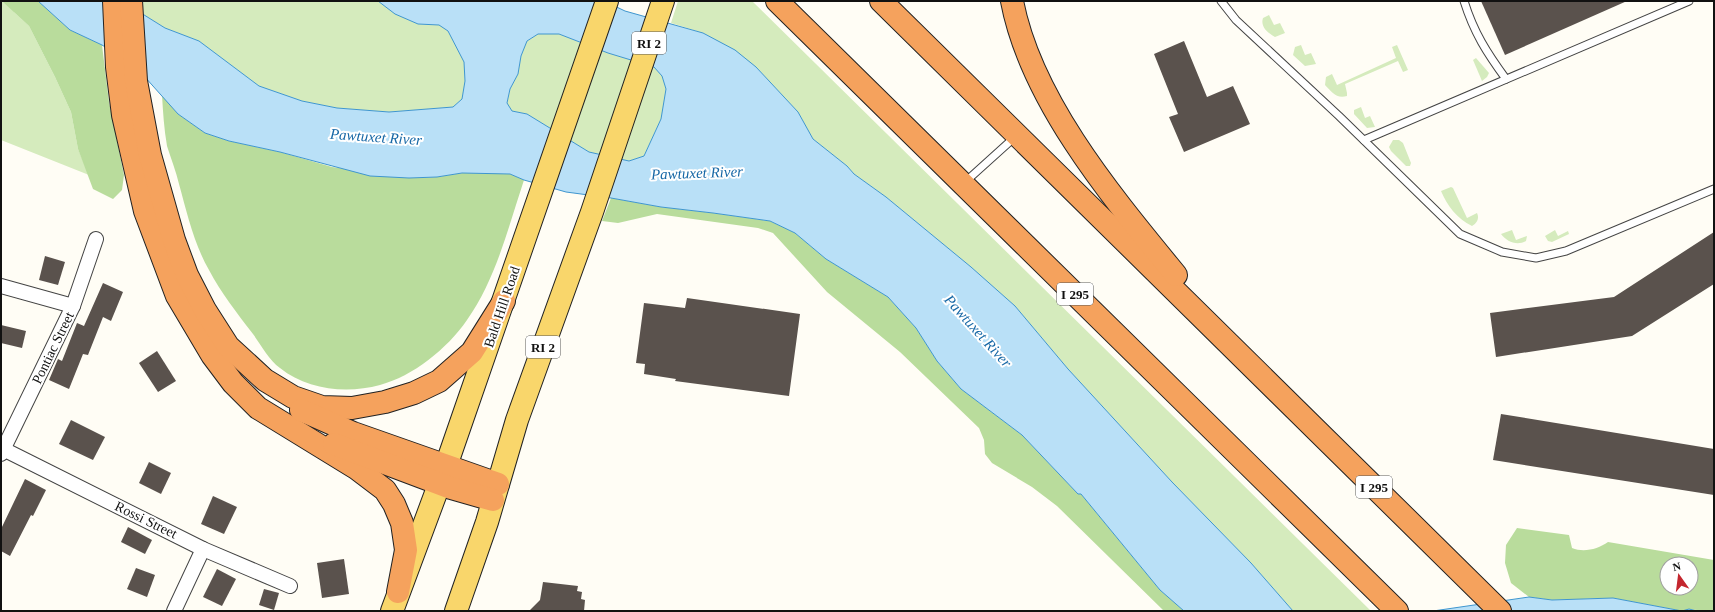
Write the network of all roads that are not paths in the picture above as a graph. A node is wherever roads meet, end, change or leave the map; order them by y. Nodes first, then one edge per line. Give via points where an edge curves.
1 (114, 1) edge
2 (131, 1) edge
3 (607, 1) edge
4 (663, 1) edge
5 (777, 1) edge
6 (881, 1) edge
7 (1012, 1) edge
8 (1221, 1) edge
9 (1464, 1) edge
10 (1689, 1) edge
11 (1506, 80) junction
12 (1017, 135) junction
13 (1364, 140) junction
14 (963, 184) junction
15 (1714, 189) edge
16 (96, 239) dead end
17 (1, 286) edge
18 (504, 301) junction
19 (73, 306) junction
20 (265, 380) junction
21 (1282, 396) junction
22 (288, 427) junction
23 (2, 452) edge
24 (443, 474) junction
25 (496, 492) junction
26 (203, 549) junction
27 (290, 586) dead end
28 (395, 601) edge
29 (174, 611) edge
30 (456, 611) edge
31 (1397, 611) edge
32 (1500, 611) edge

1 - 22 highway via 117,67 123,116 145,211 177,296 233,384 258,408
2 - 20 highway via 136,81 157,185 174,240 187,275 228,346
3 - 18 main road, Bald Hill Road
4 - 25 main road, RI 2 via 592,212 520,413
5 - 14 highway, I 295
6 - 12 highway, I 295
7 - 21 highway via 1024,46 1040,83 1085,159 1187,288
8 - 13 lane via 1236,20
9 - 11 lane via 1473,28
10 - 11 lane
11 - 13 lane
12 - 14 lane
12 - 21 highway, I 295
13 - 15 lane via 1460,234 1502,252 1536,258 1566,251
14 - 31 highway, I 295
16 - 19 street, Pontiac Street
17 - 19 street
18 - 20 highway via 472,352 439,381 414,393 352,408 322,407 293,397
18 - 24 main road, Bald Hill Road
19 - 23 street, Pontiac Street
20 - 24 highway via 291,406
21 - 32 highway, I 295
22 - 24 highway
22 - 28 highway via 369,477 385,490 394,504 402,523 406,550
23 - 26 street, Rossi Street
24 - 25 highway via 474,495
24 - 28 main road, Bald Hill Road
25 - 30 main road, RI 2
26 - 27 street, Rossi Street
26 - 29 street

